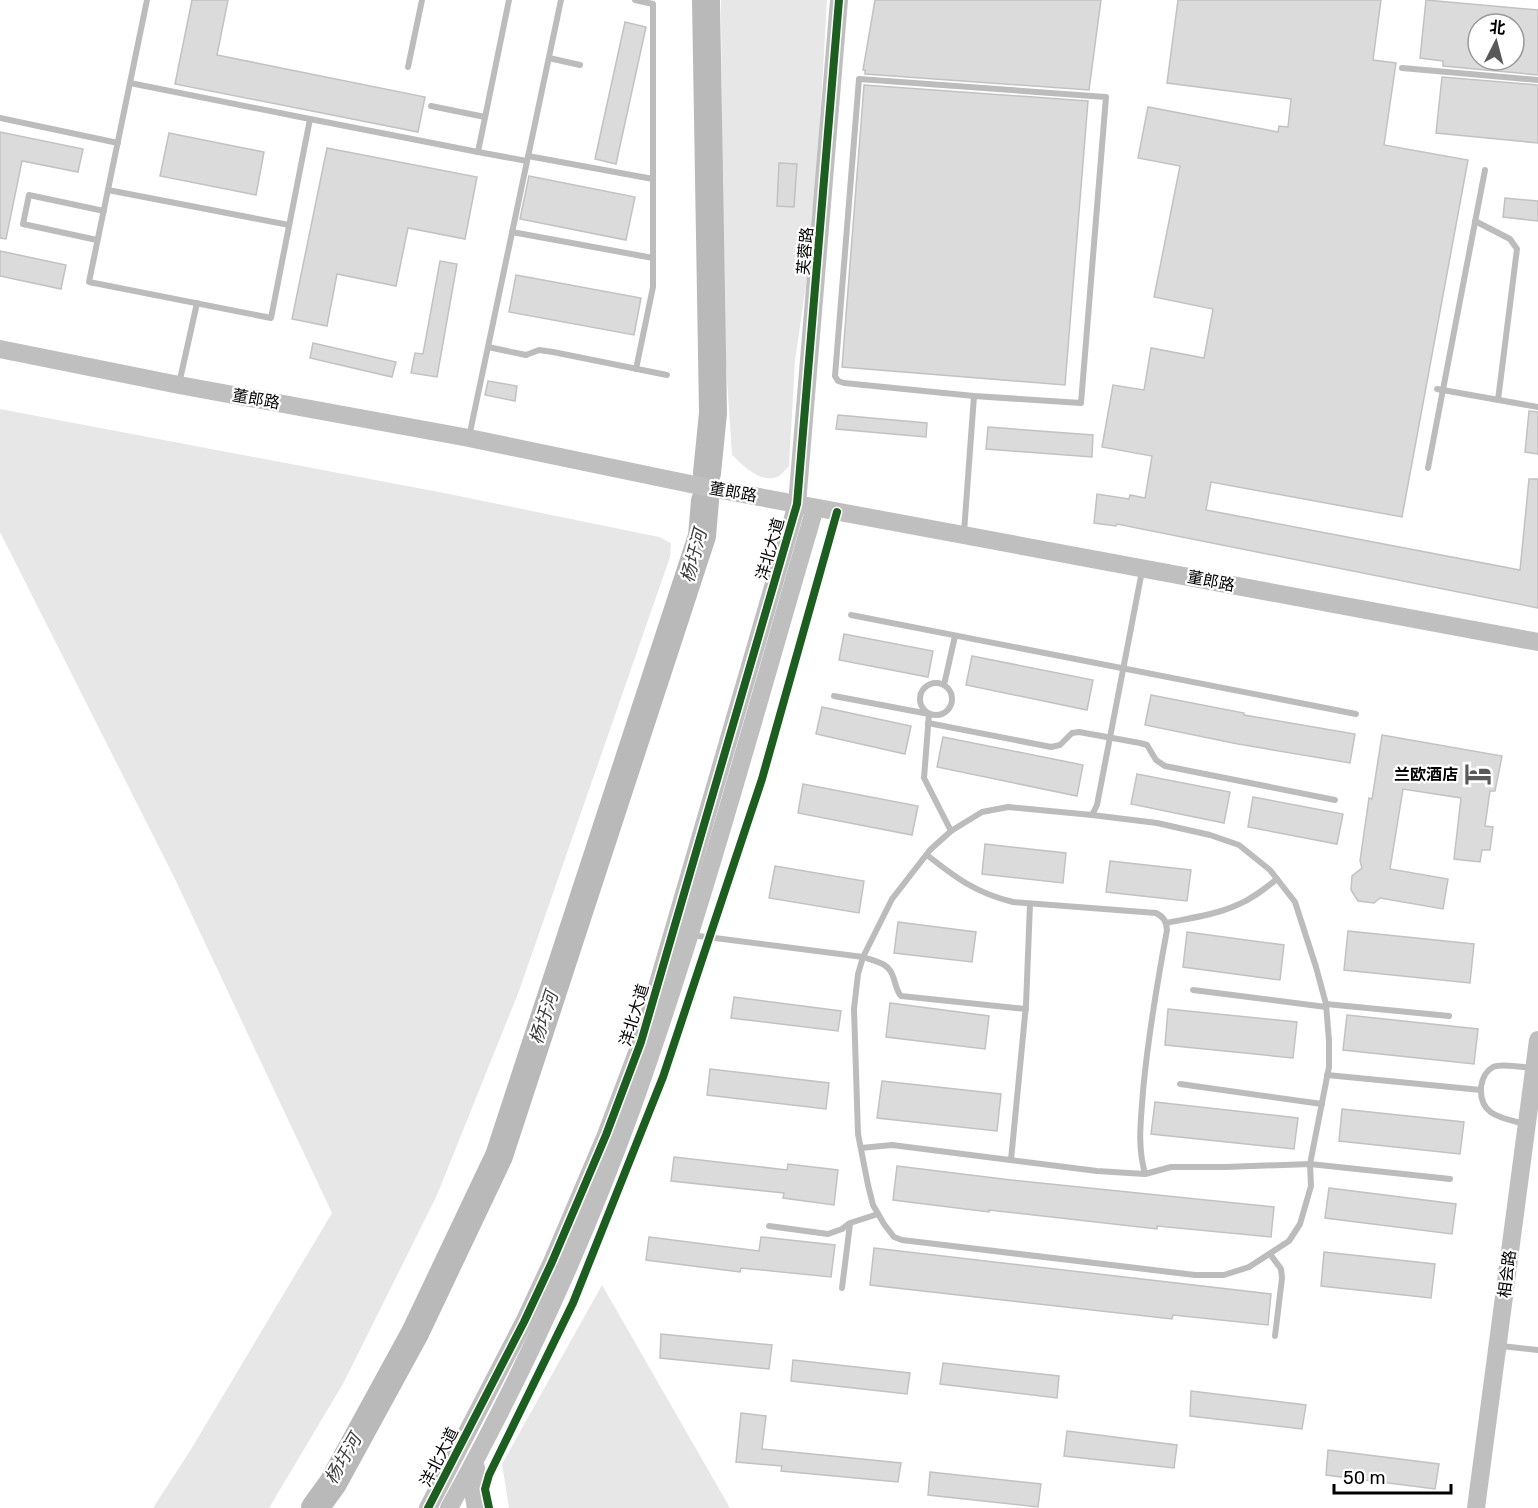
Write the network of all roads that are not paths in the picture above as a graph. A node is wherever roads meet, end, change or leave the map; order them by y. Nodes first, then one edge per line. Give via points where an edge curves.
1 (147, 0) edge
2 (422, 0) edge
3 (508, 0) edge
4 (561, 0) edge
5 (635, 0) edge
6 (839, 0) edge
7 (549, 58) junction
8 (580, 65) dead end
9 (408, 67) dead end
10 (1402, 68) dead end
11 (1538, 80) edge
12 (130, 83) junction
13 (431, 106) dead end
14 (485, 117) junction
15 (0, 118) edge
16 (310, 119) junction
17 (118, 144) junction
18 (478, 152) junction
19 (527, 158) junction
20 (1485, 170) dead end
21 (653, 179) junction
22 (108, 190) junction
23 (104, 211) junction
24 (1475, 221) junction
25 (290, 225) junction
26 (512, 232) junction
27 (98, 240) junction
28 (653, 258) junction
29 (197, 303) junction
30 (488, 347) junction
31 (0, 350) edge
32 (636, 369) junction
33 (667, 375) dead end
34 (178, 385) junction
35 (1440, 390) junction
36 (974, 396) junction
37 (1498, 400) junction
38 (1538, 407) edge
39 (469, 438) junction
40 (1428, 468) dead end
41 (806, 506) junction
42 (964, 535) junction
43 (1143, 568) junction
44 (851, 615) dead end
45 (955, 636) junction
46 (1538, 642) edge
47 (1123, 668) junction
48 (944, 685) junction
49 (834, 696) dead end
50 (929, 714) junction
51 (1356, 714) dead end
52 (928, 723) junction
53 (1110, 738) junction
54 (1335, 800) dead end
55 (1092, 815) junction
56 (951, 831) junction
57 (927, 855) junction
58 (1277, 879) junction
59 (1030, 904) junction
60 (1166, 923) junction
61 (681, 934) junction
62 (863, 957) junction
63 (1193, 990) dead end
64 (1326, 1005) junction
65 (1026, 1009) junction
66 (1449, 1017) dead end
67 (1538, 1041) edge
68 (1534, 1068) junction
69 (1327, 1075) junction
70 (1180, 1084) dead end
71 (1481, 1090) junction
72 (1322, 1104) junction
73 (1526, 1124) junction
74 (861, 1148) junction
75 (1011, 1160) junction
76 (1310, 1164) junction
77 (1145, 1174) junction
78 (1450, 1179) dead end
79 (878, 1214) junction
80 (850, 1223) junction
81 (769, 1226) dead end
82 (1270, 1254) junction
83 (842, 1288) dead end
84 (1275, 1336) dead end
85 (1497, 1345) junction
86 (1538, 1350) edge
87 (478, 1456) junction
88 (428, 1508) edge
89 (449, 1508) edge
90 (476, 1508) edge
91 (1476, 1508) edge

1 - 12 lane
2 - 9 lane
3 - 14 lane
4 - 7 lane
5 - 21 lane via 653,4
6 - 41 street, 芙蓉路
7 - 8 lane
7 - 19 lane
10 - 11 lane
12 - 16 lane
12 - 17 lane
13 - 14 lane
14 - 18 lane
15 - 17 lane
16 - 18 lane
16 - 25 lane
17 - 22 lane
18 - 19 lane
19 - 21 lane
19 - 26 lane
20 - 24 lane
21 - 28 lane
22 - 23 lane
22 - 25 lane
23 - 27 lane
23 - 27 lane via 29,195 22,224
24 - 35 lane
24 - 37 lane via 1510,239 1517,249
25 - 29 lane via 270,318
26 - 28 lane
26 - 30 lane
27 - 29 lane via 89,282
28 - 32 lane via 653,287
29 - 34 lane
30 - 32 lane via 526,354 539,350 553,352
30 - 39 lane
31 - 34 street, 董郎路
32 - 33 lane
34 - 39 street, 董郎路
35 - 37 lane
35 - 40 lane
36 - 36 lane via 1081,403 1106,97 859,79 835,376 844,384
36 - 42 lane
37 - 38 lane
39 - 41 street, 董郎路
41 - 42 street, 董郎路
41 - 61 street, 洋北大道
42 - 43 street, 董郎路
43 - 46 street, 董郎路
43 - 47 lane
44 - 45 lane
45 - 47 lane
45 - 48 lane
47 - 51 lane
47 - 53 lane
48 - 50 lane via 952,695 951,705 944,713
48 - 50 lane via 930,684 922,690 920,701
49 - 50 lane
50 - 52 lane
52 - 53 lane via 1051,747 1060,745 1072,733
52 - 56 lane via 924,778
53 - 54 lane via 1147,745 1165,766
53 - 55 lane
55 - 56 lane via 1008,807 982,812
55 - 58 lane via 1157,823 1239,845
56 - 57 lane
57 - 59 lane via 974,889 996,898
57 - 62 lane via 892,899
58 - 60 lane via 1237,905
58 - 64 lane via 1295,902
59 - 60 lane via 1156,914
59 - 65 lane
60 - 77 lane via 1140,1131
61 - 62 lane
61 - 87 street, 洋北大道 via 631,1109 589,1217 549,1311
61 - 88 street, 洋北大道 via 606,1135 552,1262
62 - 65 lane via 883,963 901,996
62 - 74 lane via 854,1009
63 - 64 lane
64 - 66 lane
64 - 69 lane
65 - 75 lane
67 - 68 street, 相会路
68 - 71 lane via 1493,1067 1482,1081
68 - 73 street, 相会路
69 - 71 lane
69 - 72 lane
70 - 72 lane
71 - 73 lane via 1486,1108 1499,1118
72 - 76 lane
73 - 85 street, 相会路
74 - 75 lane via 892,1145
74 - 79 lane
75 - 77 lane
76 - 77 lane via 1171,1167
76 - 78 lane
76 - 82 lane via 1311,1186 1300,1224 1289,1241
79 - 80 lane
79 - 82 lane via 894,1237 902,1240 1195,1275 1224,1275 1249,1267
80 - 81 lane via 828,1234
80 - 83 lane
82 - 84 lane via 1281,1269 1282,1278
85 - 86 lane
85 - 91 street, 相会路
87 - 89 street, 洋北大道
87 - 90 street via 472,1487

